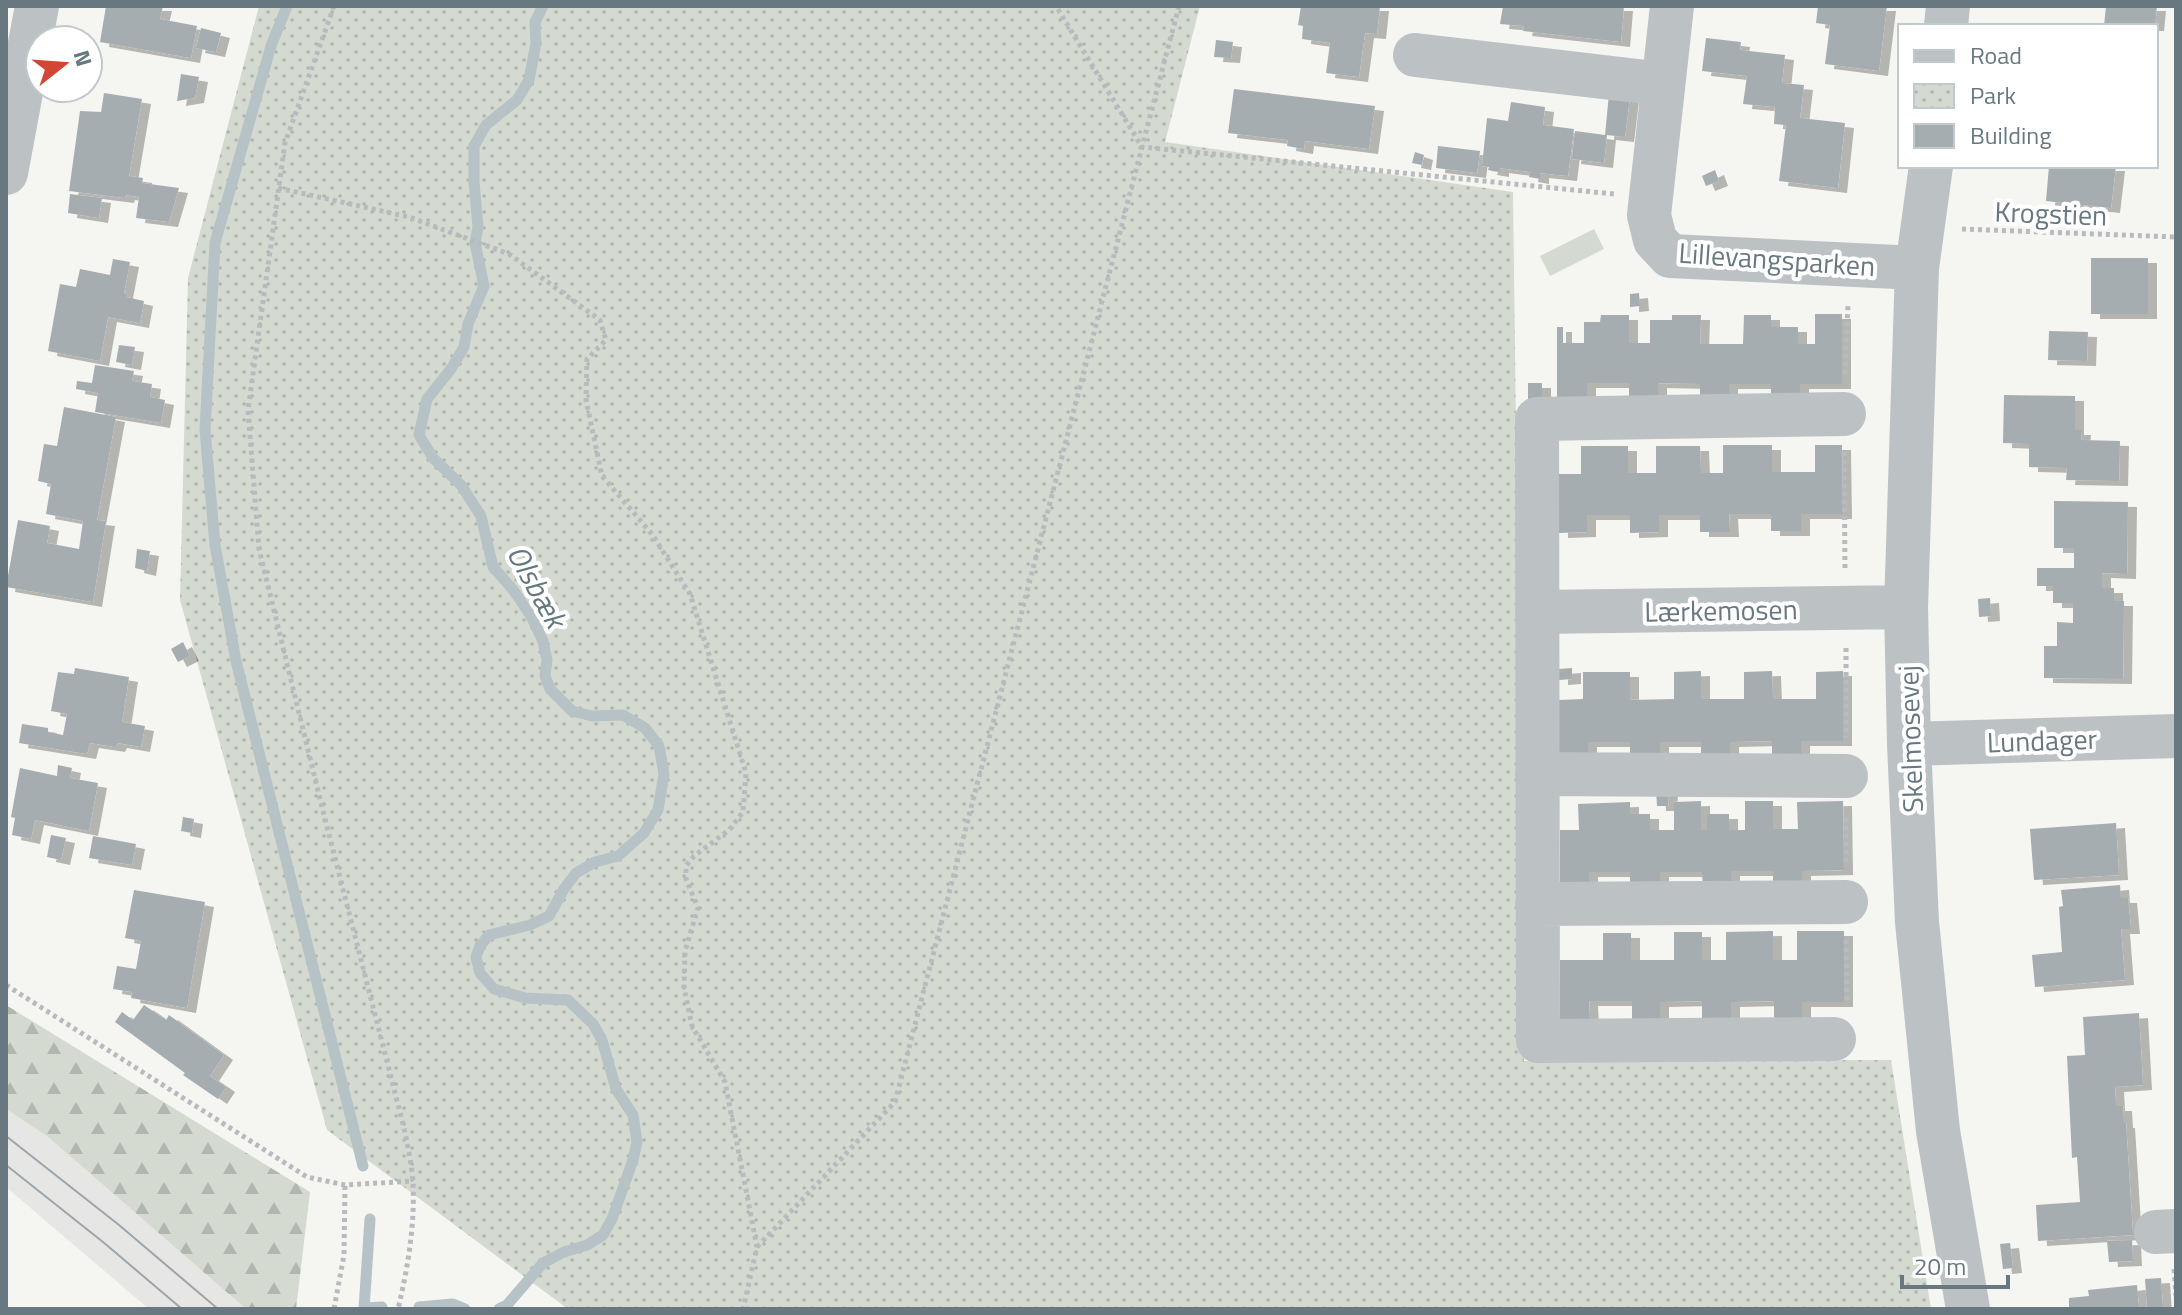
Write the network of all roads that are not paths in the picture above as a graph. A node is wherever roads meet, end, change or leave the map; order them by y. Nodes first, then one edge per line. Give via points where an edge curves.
1 (37, 6) edge
2 (1672, 6) edge
3 (1415, 55) dead end
4 (1663, 84) junction
5 (1931, 168) edge
6 (6, 173) edge
7 (1921, 248) junction
8 (1844, 414) road end
9 (1906, 607) junction
10 (1537, 612) junction
11 (2176, 736) edge
12 (1909, 744) junction
13 (1537, 774) junction
14 (1846, 776) road end
15 (1846, 902) road end
16 (1537, 904) junction
17 (1834, 1039) road end
18 (1968, 1309) edge

1 - 6 street
2 - 4 street, Lillevangsparken
3 - 4 street
4 - 7 street, Lillevangsparken via 1649,215 1655,240 1670,256 1850,265
5 - 7 street, Skelmosevej
7 - 9 street, Skelmosevej
8 - 10 street via 1537,419
9 - 10 street, Lærkemosen
9 - 12 street, Skelmosevej
10 - 13 street
11 - 12 street, Lundager
12 - 18 street, Skelmosevej via 1917,922 1936,1116
13 - 14 street
13 - 16 street
15 - 16 street
16 - 17 street via 1538,1041

